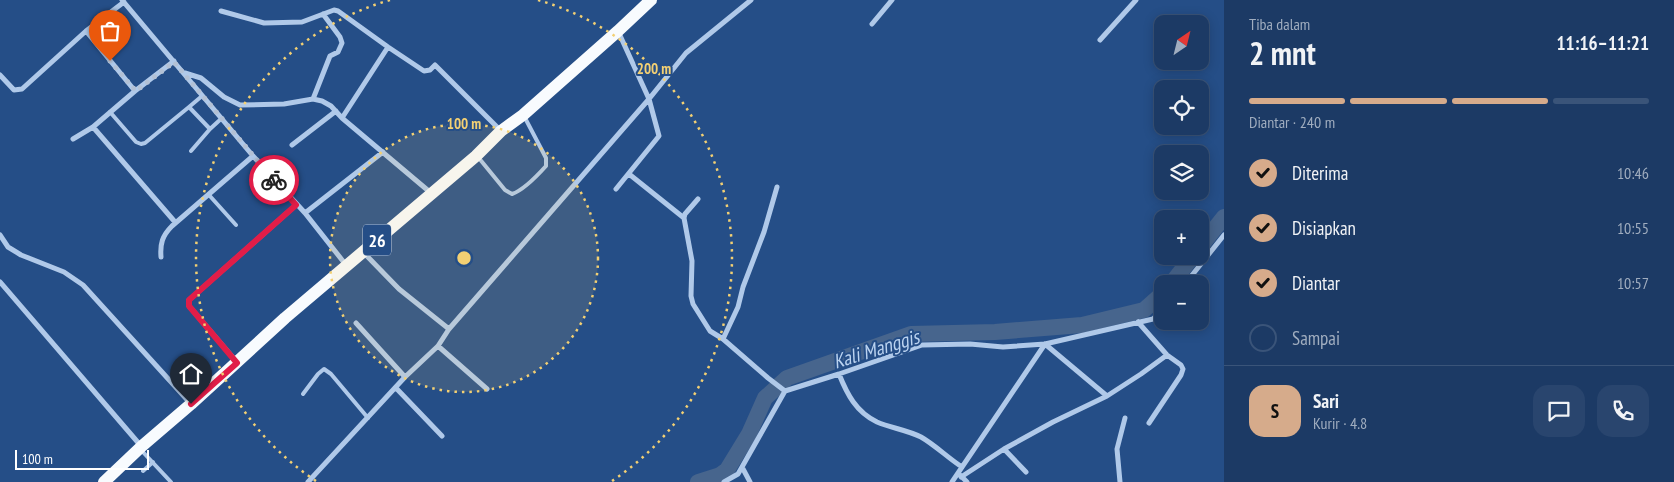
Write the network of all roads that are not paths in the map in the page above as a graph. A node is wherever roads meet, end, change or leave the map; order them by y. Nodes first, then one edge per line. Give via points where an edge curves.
1 (751, 0) edge
2 (892, 0) edge
3 (1136, 0) edge
4 (123, 1) edge
5 (645, 2) edge
6 (221, 11) dead end
7 (323, 14) junction
8 (872, 24) dead end
9 (86, 31) junction
10 (618, 32) junction
11 (1100, 40) dead end
12 (388, 47) junction
13 (174, 62) junction
14 (185, 73) junction
15 (0, 75) edge
16 (136, 91) junction
17 (202, 96) junction
18 (313, 99) junction
19 (649, 99) junction
20 (189, 107) junction
21 (336, 111) junction
22 (110, 112) junction
23 (523, 115) junction
24 (222, 118) junction
25 (342, 118) junction
26 (93, 127) junction
27 (210, 129) junction
28 (501, 131) junction
29 (73, 139) dead end
30 (292, 145) dead end
31 (191, 151) dead end
32 (383, 152) junction
33 (253, 156) junction
34 (476, 156) junction
35 (629, 174) junction
36 (777, 187) dead end
37 (616, 189) dead end
38 (431, 193) junction
39 (209, 195) junction
40 (698, 199) dead end
41 (296, 205) junction
42 (304, 213) junction
43 (684, 218) junction
44 (175, 222) junction
45 (236, 225) dead end
46 (1224, 235) edge
47 (0, 236) edge
48 (364, 252) junction
49 (161, 257) dead end
50 (347, 266) junction
51 (1191, 275) edge
52 (0, 282) edge
53 (1154, 317) edge
54 (1138, 322) junction
55 (356, 323) dead end
56 (449, 329) junction
57 (723, 339) junction
58 (1046, 344) junction
59 (438, 346) junction
60 (1167, 355) junction
61 (237, 363) junction
62 (839, 374) junction
63 (405, 377) junction
64 (396, 388) junction
65 (487, 389) dead end
66 (783, 390) junction
67 (304, 394) dead end
68 (1107, 396) junction
69 (191, 404) junction
70 (368, 418) junction
71 (1126, 418) dead end
72 (1148, 423) dead end
73 (442, 436) dead end
74 (140, 447) junction
75 (1004, 449) junction
76 (153, 462) junction
77 (742, 467) junction
78 (962, 467) junction
79 (143, 471) dead end
80 (1026, 472) dead end
81 (959, 475) junction
82 (104, 482) edge
83 (171, 482) edge
84 (308, 482) edge
85 (724, 482) edge
86 (750, 482) edge
87 (952, 482) edge
88 (967, 482) edge
89 (1120, 482) edge

1 - 19 street via 686,53
2 - 8 street
3 - 11 street
4 - 9 street
4 - 13 street
5 - 10 highway, 26
6 - 7 street via 264,23 302,22
7 - 12 street via 338,11
7 - 18 street via 342,43 338,52 330,56
9 - 15 street via 22,89 14,90
9 - 16 street
10 - 19 street
10 - 23 highway, 26
12 - 25 street
12 - 28 street via 424,71 438,66
13 - 14 street
13 - 16 street
14 - 17 street
14 - 18 street via 201,78 224,97 240,105 284,104
16 - 22 street
17 - 20 lane
17 - 24 street
18 - 21 street
19 - 35 street via 659,136
19 - 56 street
20 - 22 lane via 141,144
20 - 27 lane
21 - 25 street
21 - 30 street
22 - 26 street
23 - 28 highway, 26
23 - 34 lane via 546,158 546,166 541,172 512,194
24 - 27 lane
24 - 33 street
25 - 32 street
26 - 29 street
26 - 44 street
27 - 31 lane
28 - 34 highway, 26
32 - 38 street
32 - 42 street
33 - 39 street
33 - 41 street
34 - 38 highway, 26
35 - 37 street
35 - 43 street
36 - 57 street via 738,307
38 - 48 highway, 26
39 - 44 street
39 - 45 lane
40 - 43 street
41 - 42 street
41 - 61 street via 189,300 189,306
42 - 50 street
43 - 57 street via 692,260 693,304 710,331
44 - 49 street via 162,239
46 - 51 street
47 - 69 street via 8,247 21,255 64,272 84,285
48 - 50 highway, 26
48 - 56 street via 399,289
50 - 61 highway, 26
52 - 74 street
53 - 54 street
54 - 58 street
54 - 60 street
55 - 63 street
56 - 59 street
57 - 66 street
58 - 62 street via 1003,347 922,345
58 - 68 street
58 - 78 street
59 - 63 street
59 - 65 street
60 - 68 street
60 - 72 street via 1183,369
61 - 69 highway, 26
62 - 66 street
62 - 78 street via 847,393 863,413 922,438
63 - 64 street
64 - 70 street
64 - 73 street
66 - 77 street
67 - 70 lane via 324,369
68 - 75 street
69 - 74 highway, 26
70 - 84 street
71 - 89 street via 1117,449
74 - 76 lane
74 - 82 highway, 26
75 - 80 street
75 - 81 street
76 - 79 lane
76 - 83 lane
77 - 85 street via 738,474
77 - 86 street
78 - 81 street
81 - 87 street
81 - 88 street

